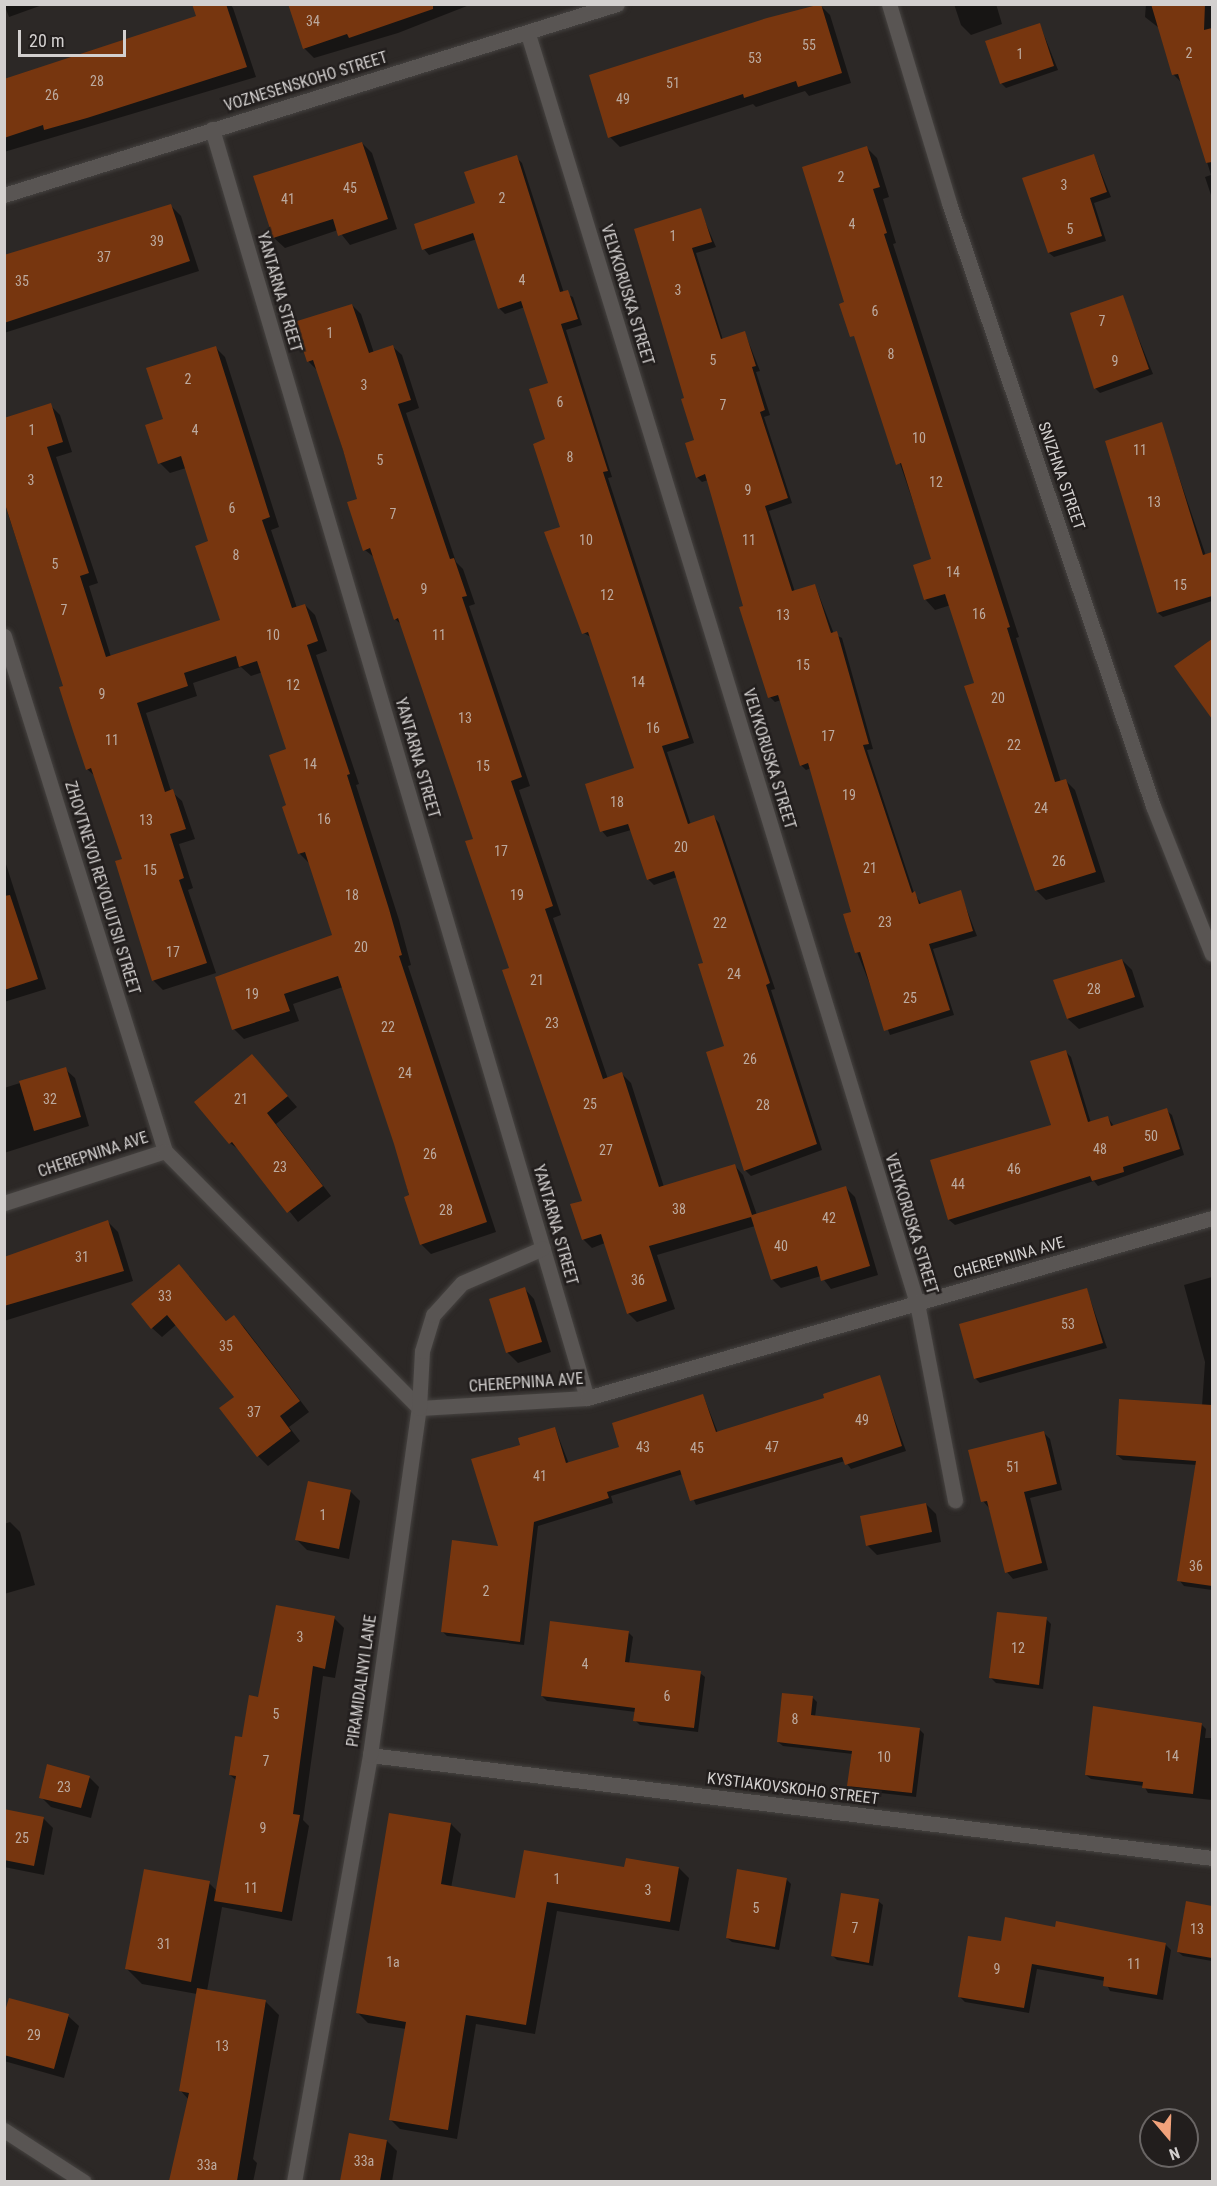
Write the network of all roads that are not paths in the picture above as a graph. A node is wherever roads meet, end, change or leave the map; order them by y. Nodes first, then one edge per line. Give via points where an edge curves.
1 (617, 4) edge
2 (889, 4) edge
3 (528, 34) junction
4 (212, 129) junction
5 (4, 195) edge
6 (4, 636) edge
7 (1212, 954) edge
8 (165, 1151) junction
9 (4, 1203) edge
10 (1212, 1218) edge
11 (543, 1248) junction
12 (917, 1303) junction
13 (587, 1398) junction
14 (419, 1408) junction
15 (955, 1500) dead end
16 (370, 1755) junction
17 (1212, 1858) edge
18 (4, 2130) edge
19 (84, 2181) edge
20 (294, 2181) edge

1 - 3 street, VOZNESENSKOHO STREET
2 - 7 street, SNIZHNA STREET via 949,203 1153,806
3 - 4 street, VOZNESENSKOHO STREET
3 - 12 street, VELYKORUSKA STREET
4 - 5 street, VOZNESENSKOHO STREET
4 - 11 street, YANTARNA STREET
6 - 8 street, ZHOVTNEVOI REVOLIUTSII STREET
8 - 9 street, CHEREPNINA AVE
8 - 14 street, CHEREPNINA AVE
10 - 12 street, CHEREPNINA AVE
11 - 13 street, YANTARNA STREET
11 - 14 street, PIRAMIDALNYI LANE via 462,1283 433,1315 422,1351
12 - 13 street, CHEREPNINA AVE
12 - 15 street, VELYKORUSKA STREET
13 - 14 street, CHEREPNINA AVE
14 - 16 street, PIRAMIDALNYI LANE
16 - 17 street, KYSTIAKOVSKOHO STREET
16 - 20 street, PIRAMIDALNYI LANE
18 - 19 street

